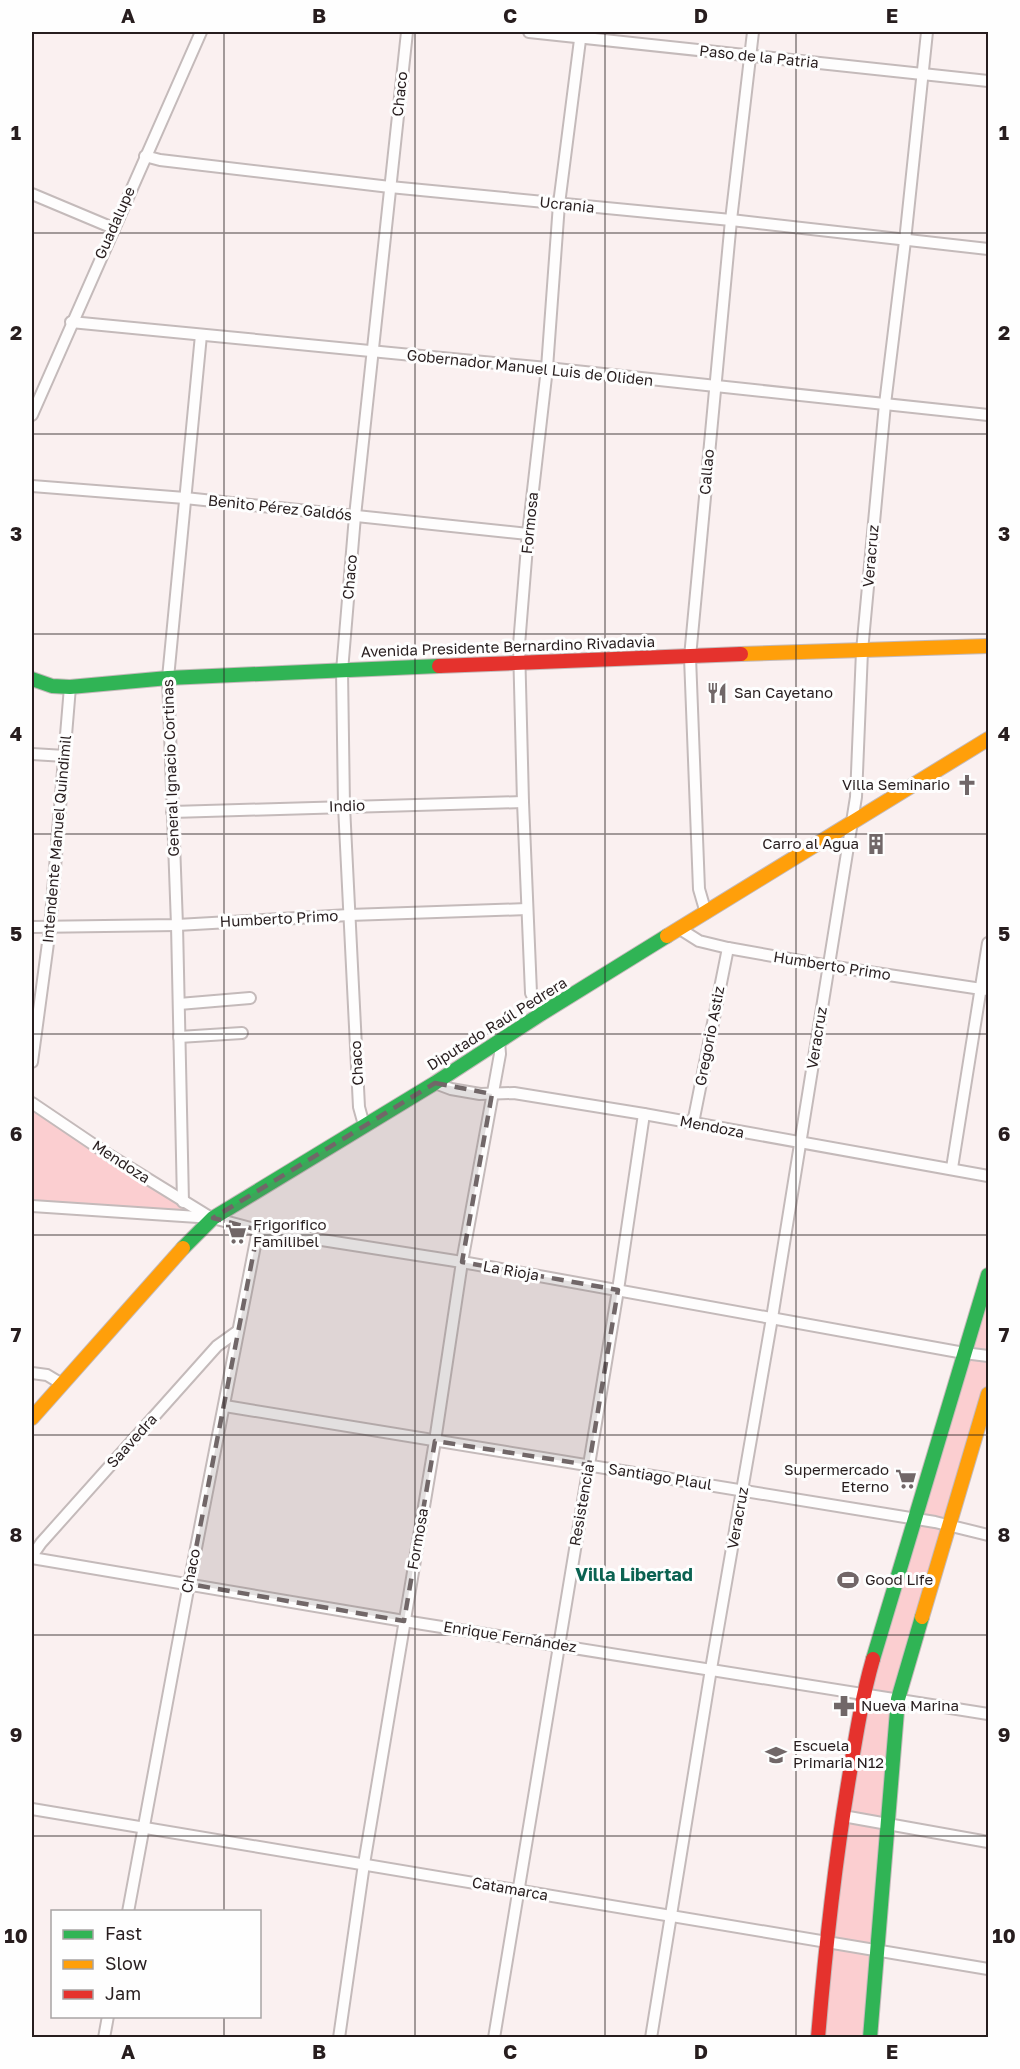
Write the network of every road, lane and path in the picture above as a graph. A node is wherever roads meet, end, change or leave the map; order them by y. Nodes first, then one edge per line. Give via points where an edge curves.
1 (201, 32) edge
2 (407, 32) edge
3 (529, 32) edge
4 (753, 32) edge
5 (927, 32) edge
6 (580, 34) edge
7 (751, 56) junction
8 (924, 74) junction
9 (988, 81) edge
10 (145, 156) junction
11 (390, 187) junction
12 (32, 194) edge
13 (559, 204) junction
14 (731, 220) junction
15 (113, 228) junction
16 (905, 241) junction
17 (988, 249) edge
18 (71, 322) junction
19 (201, 335) junction
20 (372, 351) junction
21 (547, 368) junction
22 (715, 387) junction
23 (34, 403) edge
24 (885, 404) junction
25 (32, 415) edge
26 (988, 415) edge
27 (32, 486) edge
28 (185, 498) junction
29 (355, 516) junction
30 (528, 534) junction
31 (988, 646) edge
32 (862, 651) junction
33 (690, 657) junction
34 (518, 662) junction
35 (342, 671) junction
36 (168, 678) junction
37 (32, 679) edge
38 (70, 687) junction
39 (988, 739) edge
40 (32, 754) edge
41 (65, 756) junction
42 (523, 802) junction
43 (344, 806) junction
44 (172, 812) junction
45 (853, 822) junction
46 (527, 909) junction
47 (706, 913) junction
48 (350, 915) junction
49 (177, 925) junction
50 (32, 927) edge
51 (50, 928) junction
52 (680, 929) junction
53 (988, 943) edge
54 (728, 948) junction
55 (829, 966) junction
56 (985, 990) edge
57 (250, 998) dead end
58 (178, 1004) junction
59 (541, 1014) junction
60 (242, 1033) dead end
61 (179, 1037) junction
62 (499, 1041) junction
63 (32, 1062) edge
64 (435, 1083) junction
65 (492, 1094) junction
66 (32, 1103) edge
67 (644, 1114) junction
68 (693, 1123) junction
69 (364, 1125) junction
70 (801, 1144) junction
71 (952, 1168) junction
72 (988, 1176) edge
73 (183, 1202) junction
74 (32, 1206) edge
75 (213, 1218) junction
76 (258, 1230) junction
77 (462, 1262) junction
78 (988, 1275) edge
79 (618, 1290) junction
80 (772, 1318) junction
81 (238, 1331) junction
82 (964, 1353) junction
83 (988, 1356) edge
84 (32, 1373) edge
85 (62, 1384) junction
86 (988, 1394) edge
87 (225, 1406) junction
88 (32, 1418) edge
89 (435, 1441) junction
90 (589, 1465) junction
91 (743, 1491) junction
92 (915, 1519) junction
93 (950, 1525) junction
94 (988, 1535) edge
95 (32, 1557) edge
96 (189, 1584) junction
97 (404, 1621) junction
98 (558, 1644) junction
99 (711, 1669) junction
100 (863, 1694) junction
101 (898, 1699) junction
102 (988, 1714) edge
103 (32, 1809) edge
104 (843, 1816) junction
105 (886, 1824) junction
106 (144, 1828) junction
107 (988, 1842) edge
108 (364, 1864) junction
109 (518, 1890) junction
110 (128, 1910) edge
111 (671, 1917) junction
112 (826, 1941) junction
113 (877, 1949) junction
114 (988, 1969) edge
115 (108, 2018) edge
116 (104, 2037) edge
117 (339, 2037) edge
118 (494, 2037) edge
119 (651, 2037) edge
120 (818, 2037) edge
121 (870, 2037) edge

1 - 10 street, Guadalupe
2 - 11 street, Chaco
3 - 6 street, Paso de la Patria
4 - 7 street, Callao
5 - 8 street, Veracruz
6 - 7 street, Paso de la Patria
6 - 13 street, Formosa
7 - 8 street, Paso de la Patria
7 - 14 street, Callao
8 - 9 street, Paso de la Patria
8 - 16 street, Veracruz
10 - 11 street, Ucrania
10 - 15 street, Guadalupe
11 - 13 street, Ucrania
11 - 20 street, Chaco
12 - 15 street
13 - 14 street, Ucrania
13 - 21 street, Formosa
14 - 16 street, Ucrania
14 - 22 street, Callao
15 - 18 street, Guadalupe
16 - 17 street, Ucrania
16 - 24 street, Veracruz
18 - 19 street, Gobernador Manuel Luis de Oliden
18 - 23 street, Guadalupe
19 - 20 street, Gobernador Manuel Luis de Oliden
19 - 28 street, General Ignacio Cortinas
20 - 21 street, Gobernador Manuel Luis de Oliden
20 - 29 street, Chaco
21 - 22 street, Gobernador Manuel Luis de Oliden
21 - 30 street, Formosa
22 - 24 street, Gobernador Manuel Luis de Oliden
22 - 33 street, Callao
23 - 25 street, Guadalupe
24 - 26 street, Gobernador Manuel Luis de Oliden
24 - 32 street, Veracruz
27 - 28 street, Benito Pérez Galdós
28 - 29 street, Benito Pérez Galdós
28 - 36 street, General Ignacio Cortinas
29 - 30 street, Benito Pérez Galdós
29 - 35 street, Chaco
30 - 34 street, Formosa
31 - 32 street, Avenida Presidente Bernardino Rivadavia
32 - 33 street, Avenida Presidente Bernardino Rivadavia
32 - 45 street, Veracruz
33 - 34 street, Avenida Presidente Bernardino Rivadavia
33 - 47 street, Callao via 699,889
34 - 35 street, Avenida Presidente Bernardino Rivadavia
34 - 42 street, Formosa
35 - 36 street, Avenida Presidente Bernardino Rivadavia
35 - 43 street, Chaco
36 - 38 street, Avenida Presidente Bernardino Rivadavia
36 - 44 street, General Ignacio Cortinas
37 - 38 street, Avenida Presidente Bernardino Rivadavia
38 - 41 street, Intendente Manuel Quindimil
39 - 45 street, Diputado Raúl Pedrera
40 - 41 street
41 - 51 street, Intendente Manuel Quindimil
42 - 43 street, Indio
42 - 46 street, Formosa
43 - 44 street, Indio
43 - 48 street, Chaco
44 - 49 street, General Ignacio Cortinas
45 - 47 street, Diputado Raúl Pedrera
45 - 55 street, Veracruz
46 - 48 street, Humberto Primo
46 - 59 street, Formosa via 531,993
47 - 52 street, Diputado Raúl Pedrera
48 - 49 street, Humberto Primo
48 - 69 street, Chaco via 359,1107
49 - 51 street, Humberto Primo
49 - 58 street, General Ignacio Cortinas
50 - 51 street, Humberto Primo
51 - 63 street, Intendente Manuel Quindimil
52 - 54 street, Humberto Primo via 699,941
52 - 59 street, Diputado Raúl Pedrera
53 - 56 street
54 - 55 street, Humberto Primo
54 - 68 street, Gregorio Astiz
55 - 56 street, Humberto Primo
55 - 70 street, Veracruz
56 - 71 street
57 - 58 street
58 - 61 street, General Ignacio Cortinas
59 - 62 street, Diputado Raúl Pedrera
60 - 61 street
61 - 73 street, General Ignacio Cortinas
62 - 64 street, Diputado Raúl Pedrera
62 - 65 street, Formosa
64 - 65 street, Mendoza
64 - 69 street, Diputado Raúl Pedrera
65 - 67 street, Mendoza via 514,1093
65 - 77 street, Formosa
66 - 73 street, Mendoza
67 - 68 street, Mendoza
67 - 79 street, Resistencia
68 - 70 street, Mendoza
69 - 75 street, Diputado Raúl Pedrera
70 - 71 street, Mendoza
70 - 80 street, Veracruz
71 - 72 street, Mendoza
73 - 75 street, Mendoza
74 - 75 street, La Rioja
75 - 76 street, La Rioja
75 - 85 street, Diputado Raúl Pedrera
76 - 77 street, La Rioja
76 - 81 street, Chaco
77 - 79 street, La Rioja
77 - 89 street, Formosa
78 - 82 street
79 - 80 street, La Rioja
79 - 90 street, Resistencia
80 - 82 street, La Rioja
80 - 91 street, Veracruz
81 - 87 street, Chaco
81 - 95 street, Saavedra via 217,1346
82 - 83 street, La Rioja
82 - 92 street
84 - 85 street via 47,1375
85 - 88 street, Diputado Raúl Pedrera
86 - 93 street
87 - 89 street, Santiago Plaul
87 - 96 street, Chaco
89 - 90 street, Santiago Plaul
89 - 97 street, Formosa
90 - 91 street, Santiago Plaul
90 - 98 street, Resistencia
91 - 92 street, Santiago Plaul
91 - 99 street, Veracruz
92 - 93 street, Santiago Plaul
92 - 100 street
93 - 94 street, Santiago Plaul
93 - 101 street
95 - 96 street, Enrique Fernández
96 - 97 street, Enrique Fernández
96 - 106 street, Chaco
97 - 98 street, Enrique Fernández
97 - 108 street, Formosa
98 - 99 street, Enrique Fernández
98 - 109 street, Resistencia
99 - 100 street, Enrique Fernández
99 - 111 street, Veracruz
100 - 101 street, Enrique Fernández
100 - 104 street
101 - 102 street, Enrique Fernández
101 - 105 street
103 - 106 street, Catamarca
104 - 105 street
104 - 112 street
105 - 107 street
105 - 113 street
106 - 108 street, Catamarca
106 - 110 street, Chaco
108 - 109 street, Catamarca
108 - 117 street, Formosa
109 - 111 street, Catamarca
109 - 118 street, Resistencia
111 - 112 street, Catamarca
111 - 119 street, Veracruz
112 - 113 street, Catamarca
112 - 120 street
113 - 114 street, Catamarca
113 - 121 street
115 - 116 street

